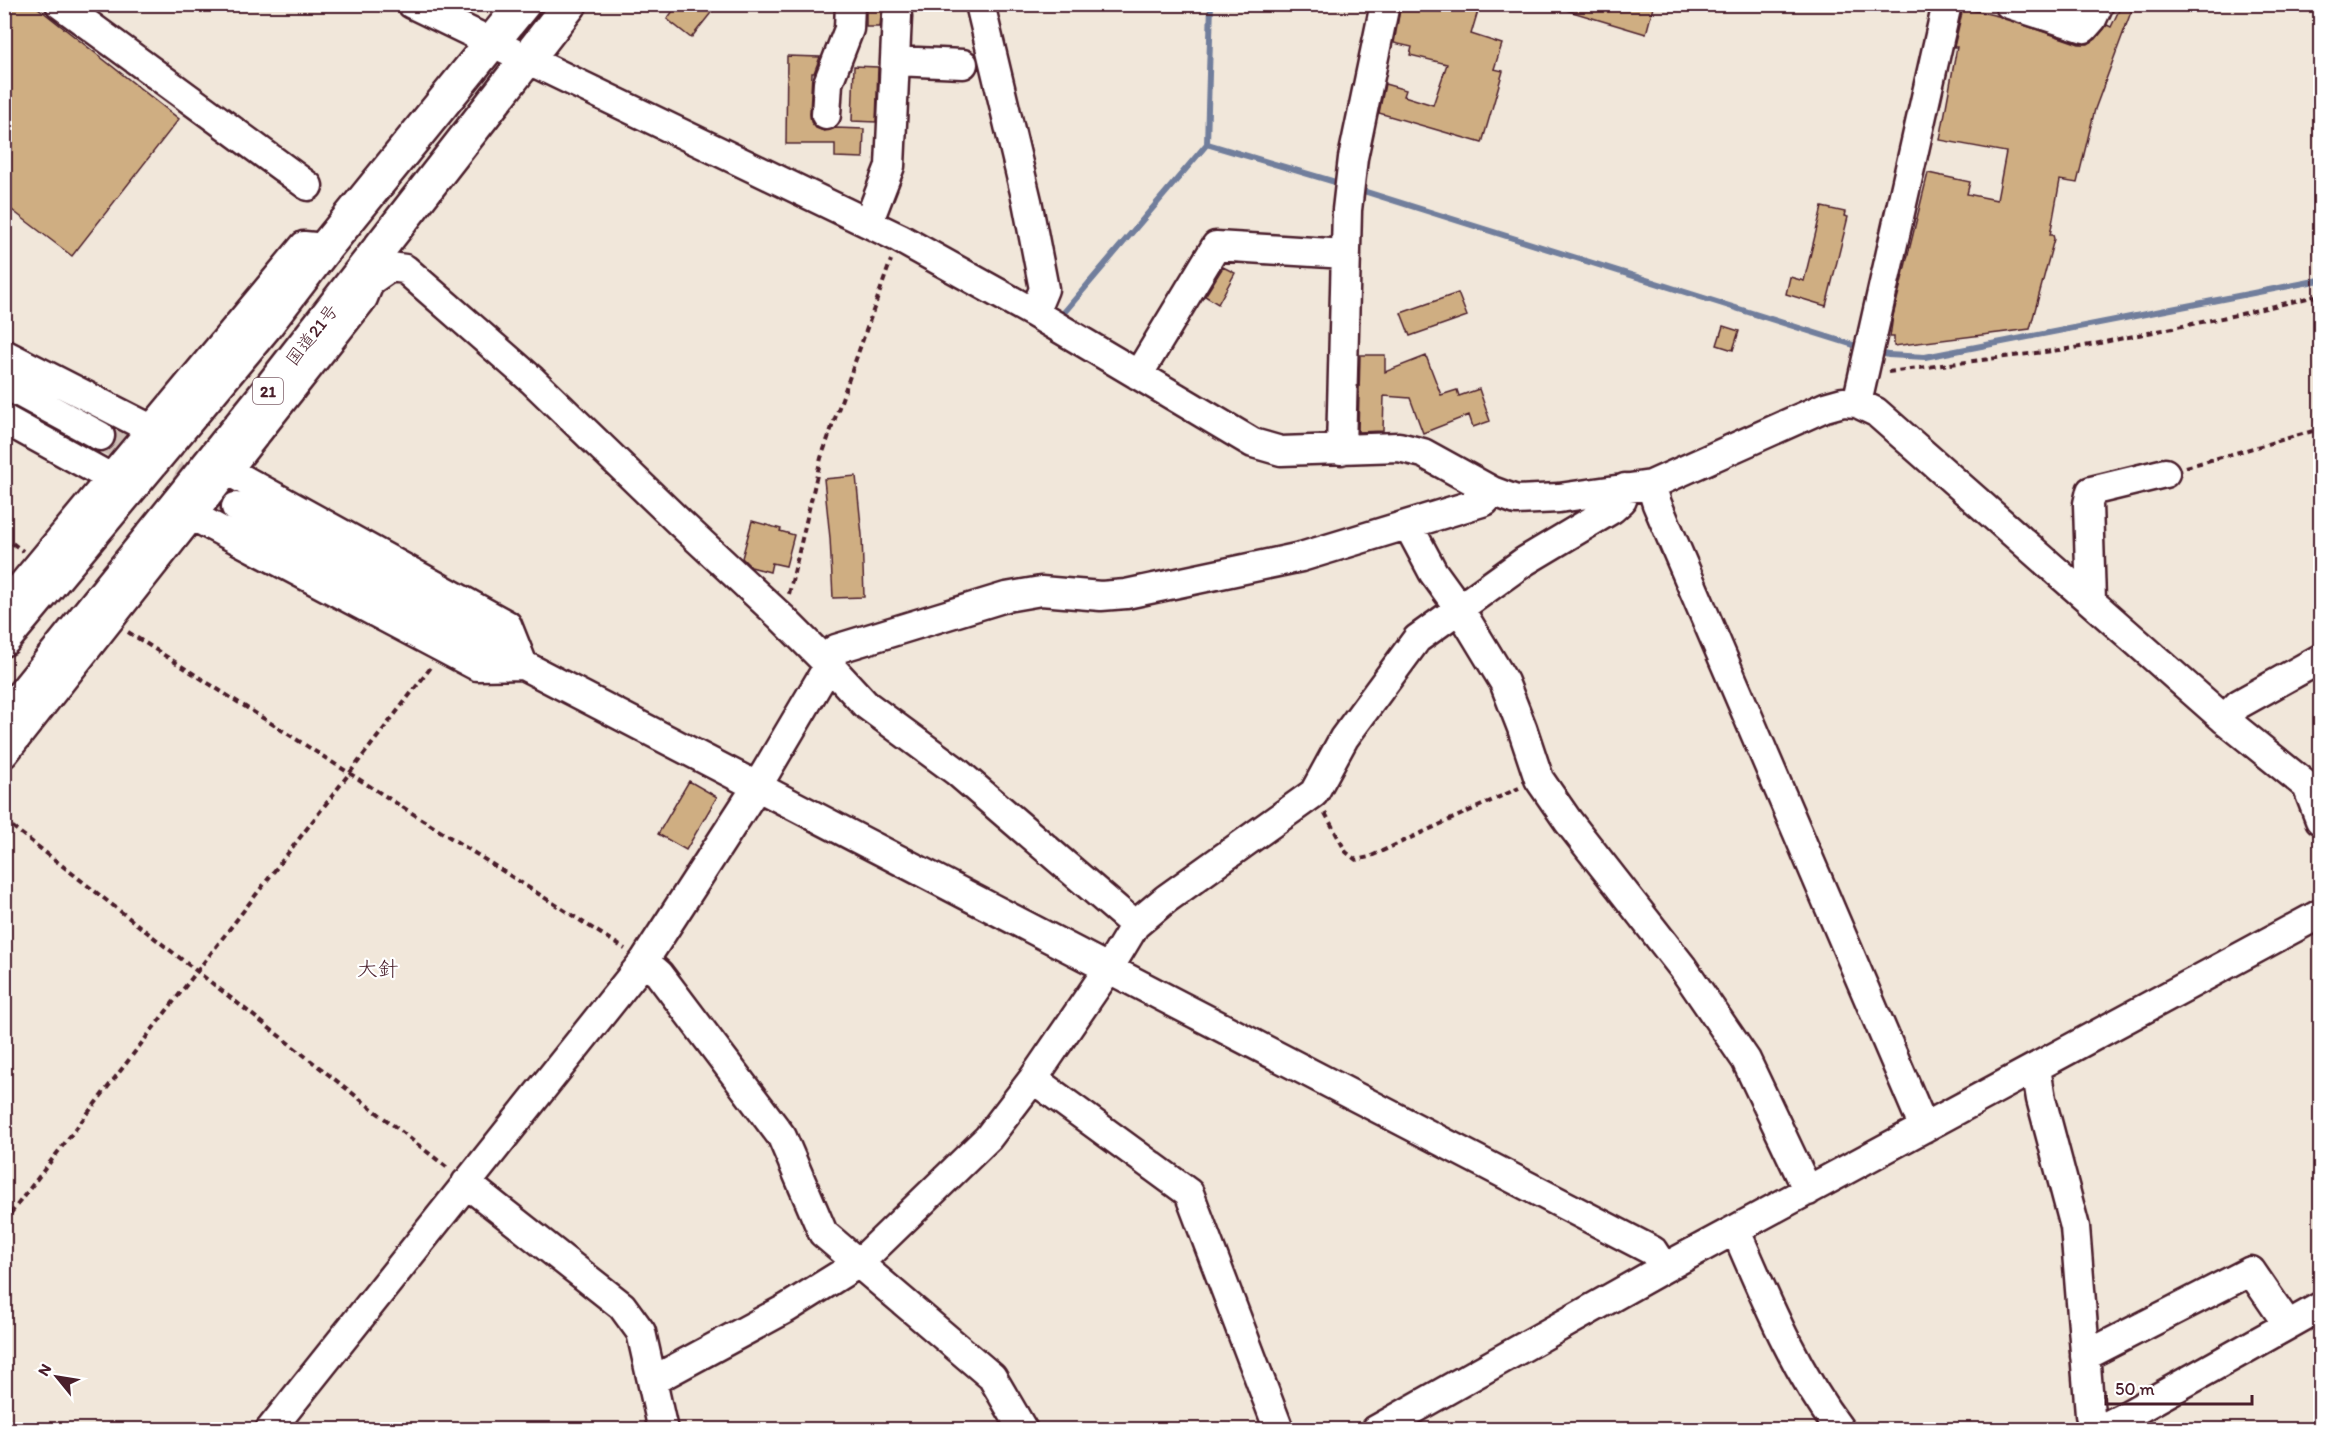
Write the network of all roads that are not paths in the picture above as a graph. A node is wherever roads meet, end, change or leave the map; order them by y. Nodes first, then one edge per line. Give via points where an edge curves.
1 (60, 4) edge
2 (412, 4) edge
3 (523, 4) edge
4 (570, 4) edge
5 (850, 4) edge
6 (980, 4) edge
7 (1385, 4) edge
8 (1947, 4) edge
9 (2010, 4) edge
10 (2098, 4) edge
11 (897, 16) dead end
12 (491, 44) junction
13 (526, 59) junction
14 (895, 61) junction
15 (963, 64) dead end
16 (826, 115) dead end
17 (308, 186) dead end
18 (868, 223) junction
19 (325, 248) junction
20 (1346, 254) junction
21 (366, 275) junction
22 (1034, 313) junction
23 (4, 354) edge
24 (1138, 375) junction
25 (4, 384) edge
26 (1857, 403) junction
27 (4, 419) edge
28 (151, 429) junction
29 (100, 436) tunnel mouth
30 (1341, 450) junction
31 (228, 471) junction
32 (2165, 473) road end
33 (111, 478) junction
34 (1638, 487) junction
35 (1492, 491) junction
36 (236, 507) tunnel mouth
37 (193, 516) junction
38 (1408, 525) junction
39 (2091, 601) junction
40 (4, 607) edge
41 (1459, 608) junction
42 (4, 639) edge
43 (2320, 659) edge
44 (523, 664) junction
45 (829, 665) junction
46 (2224, 718) junction
47 (4, 719) edge
48 (4, 753) edge
49 (758, 785) junction
50 (2320, 819) edge
51 (2320, 914) edge
52 (1135, 925) junction
53 (644, 961) junction
54 (1109, 968) junction
55 (2036, 1068) junction
56 (1033, 1079) junction
57 (1924, 1128) junction
58 (466, 1183) junction
59 (1808, 1191) junction
60 (1736, 1231) junction
61 (859, 1263) junction
62 (1664, 1268) junction
63 (2320, 1307) edge
64 (2288, 1325) junction
65 (2085, 1356) junction
66 (652, 1382) junction
67 (270, 1430) edge
68 (663, 1430) edge
69 (1023, 1430) edge
70 (1278, 1430) edge
71 (1376, 1430) edge
72 (1839, 1430) edge
73 (2097, 1430) edge

1 - 17 street
2 - 12 street
3 - 12 highway, 21
4 - 13 highway, 国道21号 / 21
5 - 16 street via 849,29 828,83
6 - 22 street via 1044,289
7 - 20 street via 1350,186
8 - 26 street
9 - 10 street via 2084,28
11 - 14 street
12 - 13 street
12 - 19 highway, 21
13 - 18 street
13 - 21 highway, 国道21号 / 21
14 - 15 street
14 - 18 street via 890,166
18 - 22 street
19 - 28 street via 304,246
19 - 42 highway, 21 via 266,325
20 - 24 street via 1215,246
20 - 30 street
21 - 31 street via 363,298
21 - 45 street via 390,267 405,269 532,380
21 - 47 highway, 国道21号 / 21
22 - 24 street
23 - 28 street
24 - 30 street via 1253,443 1281,451
25 - 29 street
26 - 34 street via 1825,407
26 - 39 street via 1876,412
27 - 33 street
28 - 33 street
30 - 35 street via 1399,447 1424,453
31 - 37 street
31 - 44 street via 507,625
32 - 39 street via 2091,491
33 - 40 street
34 - 35 street via 1516,500
34 - 41 street via 1612,509 1525,561
34 - 57 street via 1657,504
35 - 38 street via 1485,501
36 - 44 street
37 - 44 street via 477,666
37 - 48 street
38 - 41 street via 1433,572
38 - 45 street via 1301,557 1126,594 1041,591 1006,597 836,649
39 - 46 street
41 - 52 street via 1417,639 1344,738 1314,793
41 - 59 street via 1504,682 1539,779 1683,968 1746,1059
43 - 46 street via 2239,704
44 - 49 street
45 - 49 street
45 - 52 street via 865,704 956,771
46 - 50 street via 2307,786
49 - 53 street
49 - 54 street
51 - 55 street
52 - 54 street
53 - 58 street
53 - 61 street via 782,1137 823,1233
54 - 56 street
54 - 62 street via 1653,1251
55 - 57 street
55 - 65 street via 2075,1227
56 - 61 street via 988,1138
56 - 70 street via 1189,1193
57 - 59 street
58 - 66 street via 622,1306 641,1332
58 - 67 street
59 - 60 street
60 - 62 street
60 - 72 street via 1785,1342
61 - 66 street via 787,1308
61 - 69 street via 992,1377
62 - 71 street
63 - 64 street
64 - 65 street via 2251,1271
64 - 73 street
65 - 73 street via 2090,1415
66 - 68 street

